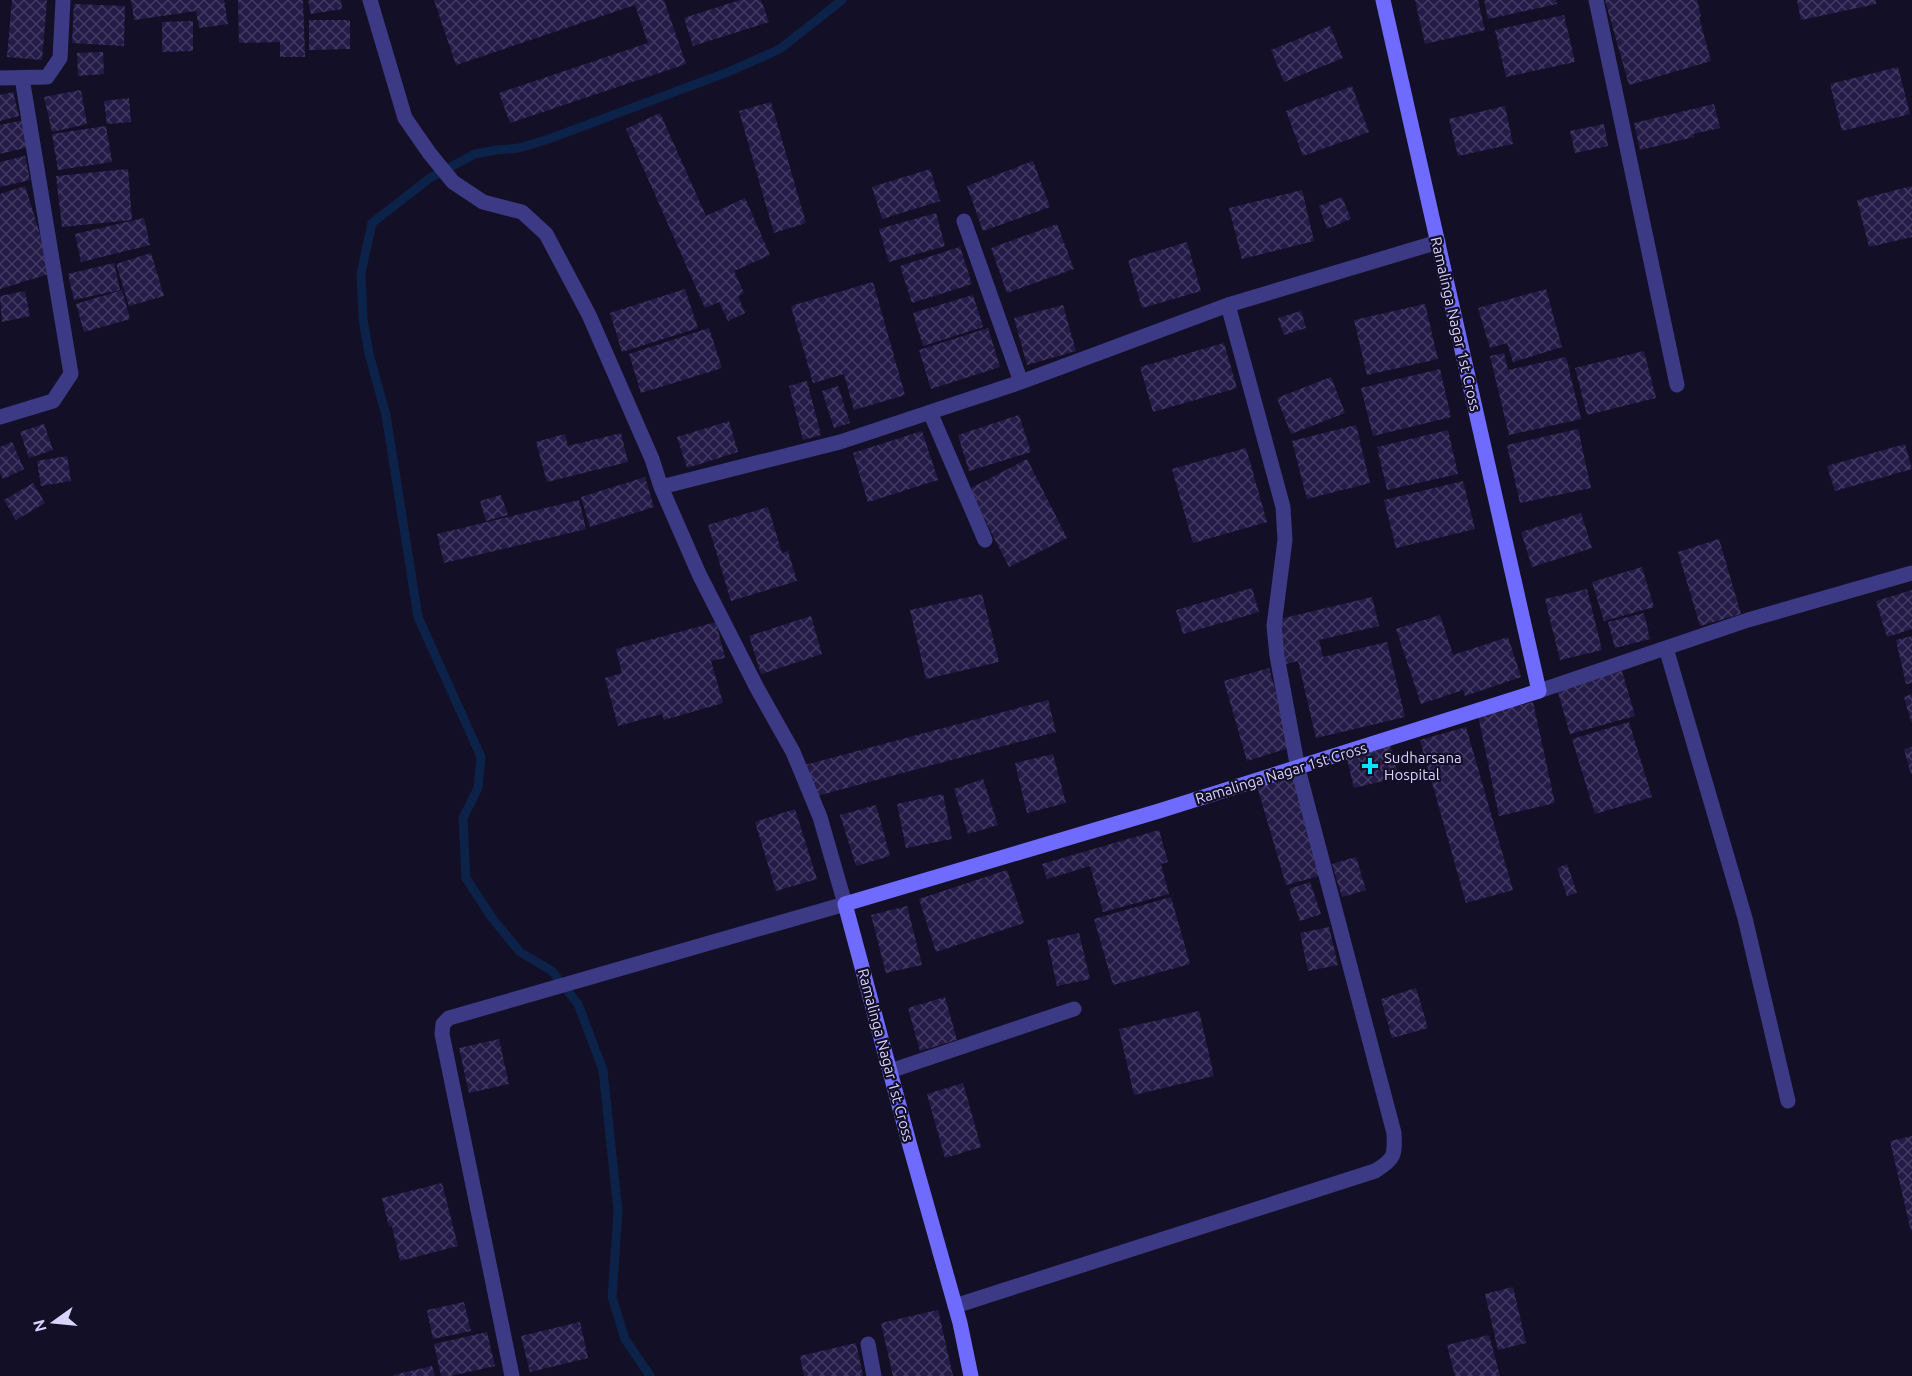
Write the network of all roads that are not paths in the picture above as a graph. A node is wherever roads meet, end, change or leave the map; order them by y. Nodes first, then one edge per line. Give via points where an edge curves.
1 (63, 0) edge
2 (370, 0) edge
3 (1383, 0) edge
4 (1596, 0) edge
5 (0, 78) edge
6 (22, 78) junction
7 (964, 221) dead end
8 (1438, 242) junction
9 (1228, 305) junction
10 (1021, 382) junction
11 (1677, 385) dead end
12 (930, 412) junction
13 (0, 417) edge
14 (662, 487) junction
15 (985, 540) dead end
16 (1912, 573) edge
17 (1666, 648) junction
18 (1539, 692) junction
19 (1298, 769) junction
20 (845, 904) junction
21 (1074, 1009) dead end
22 (890, 1071) junction
23 (1788, 1101) dead end
24 (955, 1306) junction
25 (868, 1344) dead end
26 (512, 1376) edge
27 (874, 1376) edge
28 (971, 1376) edge

1 - 6 street via 60,58 47,77
2 - 14 street via 405,117 430,154 453,182 483,202 522,212 546,234 589,315
3 - 8 street, Ramalinga Nagar 1st Cross
4 - 11 street
5 - 6 street
6 - 13 street via 71,374 53,401
7 - 10 street
8 - 9 street
8 - 18 street, Ramalinga Nagar 1st Cross
9 - 10 street
9 - 19 street via 1286,523 1274,626
10 - 12 street
12 - 14 street via 840,442
12 - 15 street
14 - 20 street via 699,574 793,752 820,817
16 - 17 street
17 - 18 street
17 - 23 street via 1745,918
18 - 19 street, Ramalinga Nagar 1st Cross
19 - 20 street, Ramalinga Nagar 1st Cross
19 - 24 street via 1394,1132 1395,1150 1389,1163 1375,1171
20 - 22 street, Ramalinga Nagar 1st Cross
20 - 26 street via 449,1018 443,1024
21 - 22 street
22 - 24 street, Ramalinga Nagar 1st Cross
24 - 28 street, Ramalinga Nagar 1st Cross
25 - 27 street

